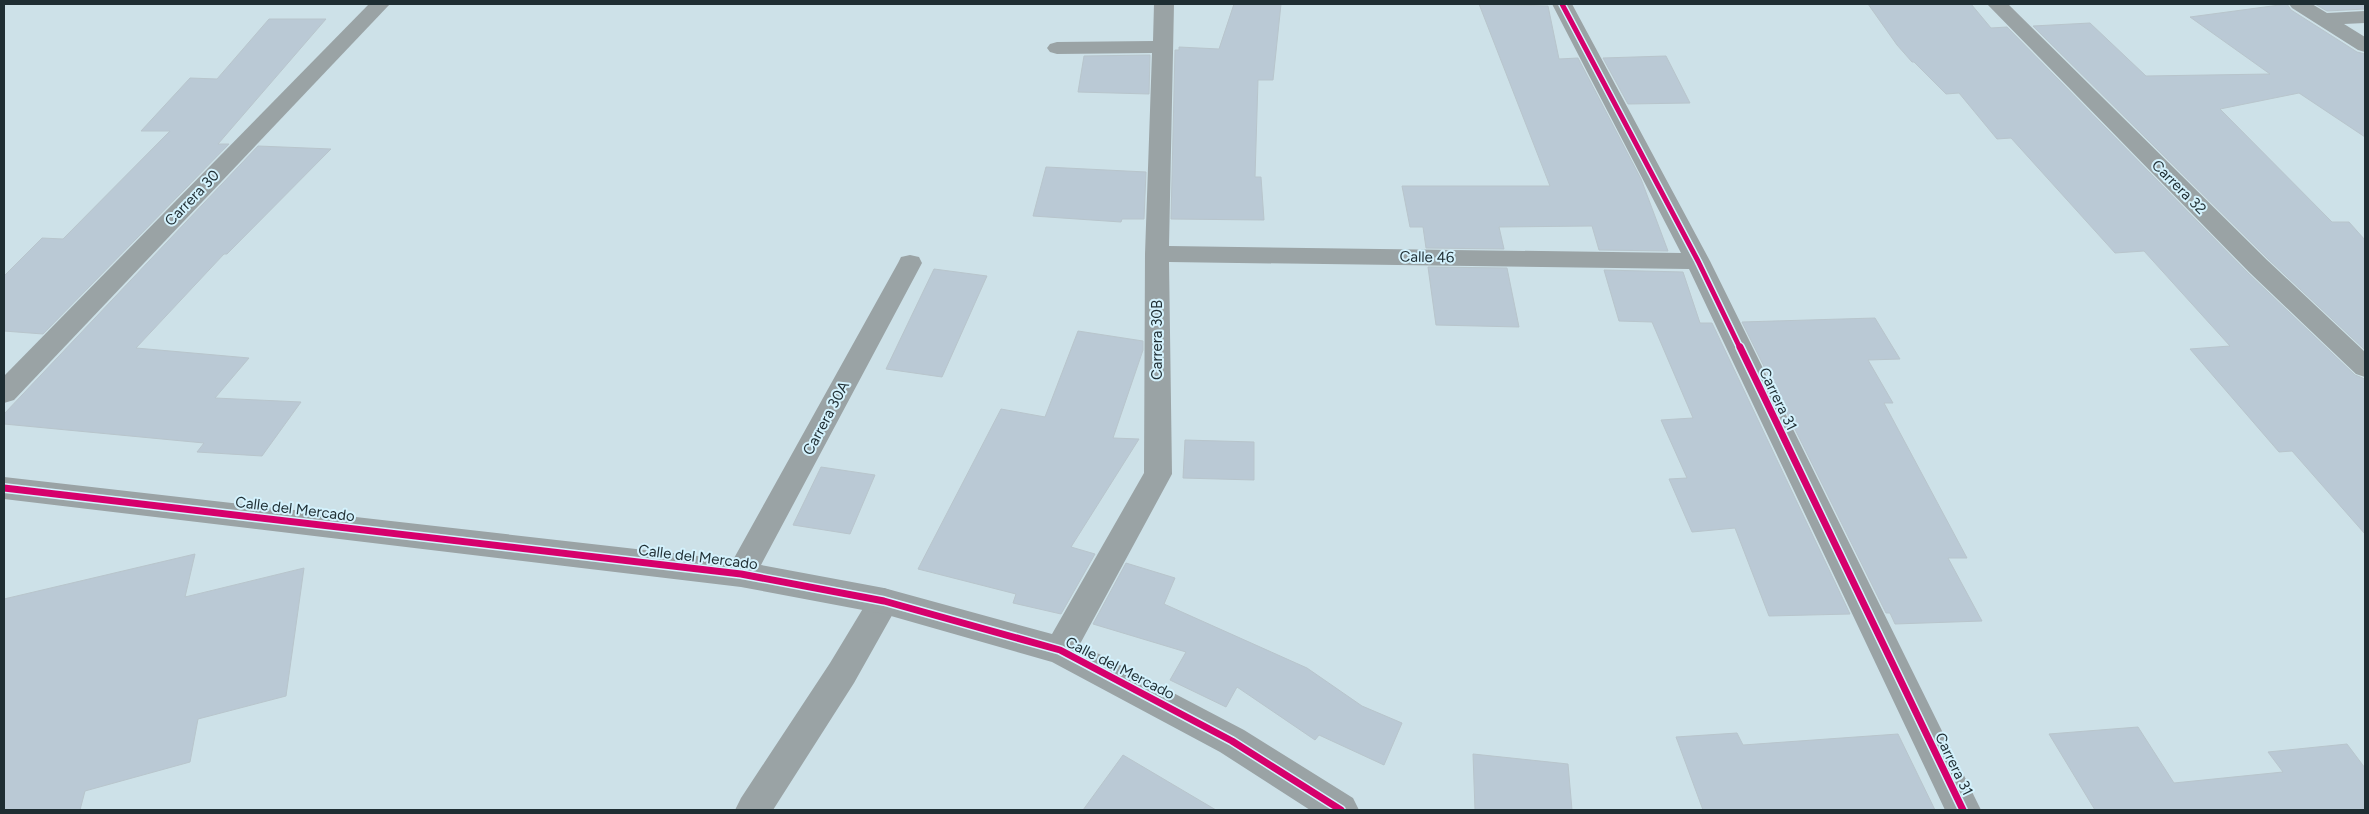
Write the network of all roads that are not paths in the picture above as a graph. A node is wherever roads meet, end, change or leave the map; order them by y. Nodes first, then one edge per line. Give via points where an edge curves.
1 (380, 4) edge
2 (1164, 4) edge
3 (1562, 4) edge
4 (1997, 4) edge
5 (2299, 4) edge
6 (2365, 17) edge
7 (2322, 20) junction
8 (2365, 46) edge
9 (1163, 47) junction
10 (1057, 48) dead end
11 (1157, 254) junction
12 (1698, 261) junction
13 (910, 263) dead end
14 (2365, 367) edge
15 (4, 393) edge
16 (4, 488) edge
17 (741, 574) junction
18 (884, 601) junction
19 (1060, 650) junction
20 (753, 810) edge
21 (1341, 810) edge
22 (1963, 810) edge

1 - 15 street, Carrera 30
2 - 9 street, Carrera 30B
3 - 12 street, Carrera 31
4 - 14 street, Carrera 32
5 - 7 street
6 - 7 street
7 - 8 street
9 - 10 street
9 - 11 street, Carrera 30B
11 - 12 street, Calle 46
11 - 19 street, Carrera 30B via 1158,474
12 - 22 street, Carrera 31
13 - 17 street, Carrera 30A
16 - 17 street, Calle del Mercado
17 - 18 street, Calle del Mercado
18 - 19 street, Calle del Mercado
18 - 20 street via 842,673
19 - 21 street, Calle del Mercado via 1232,741

